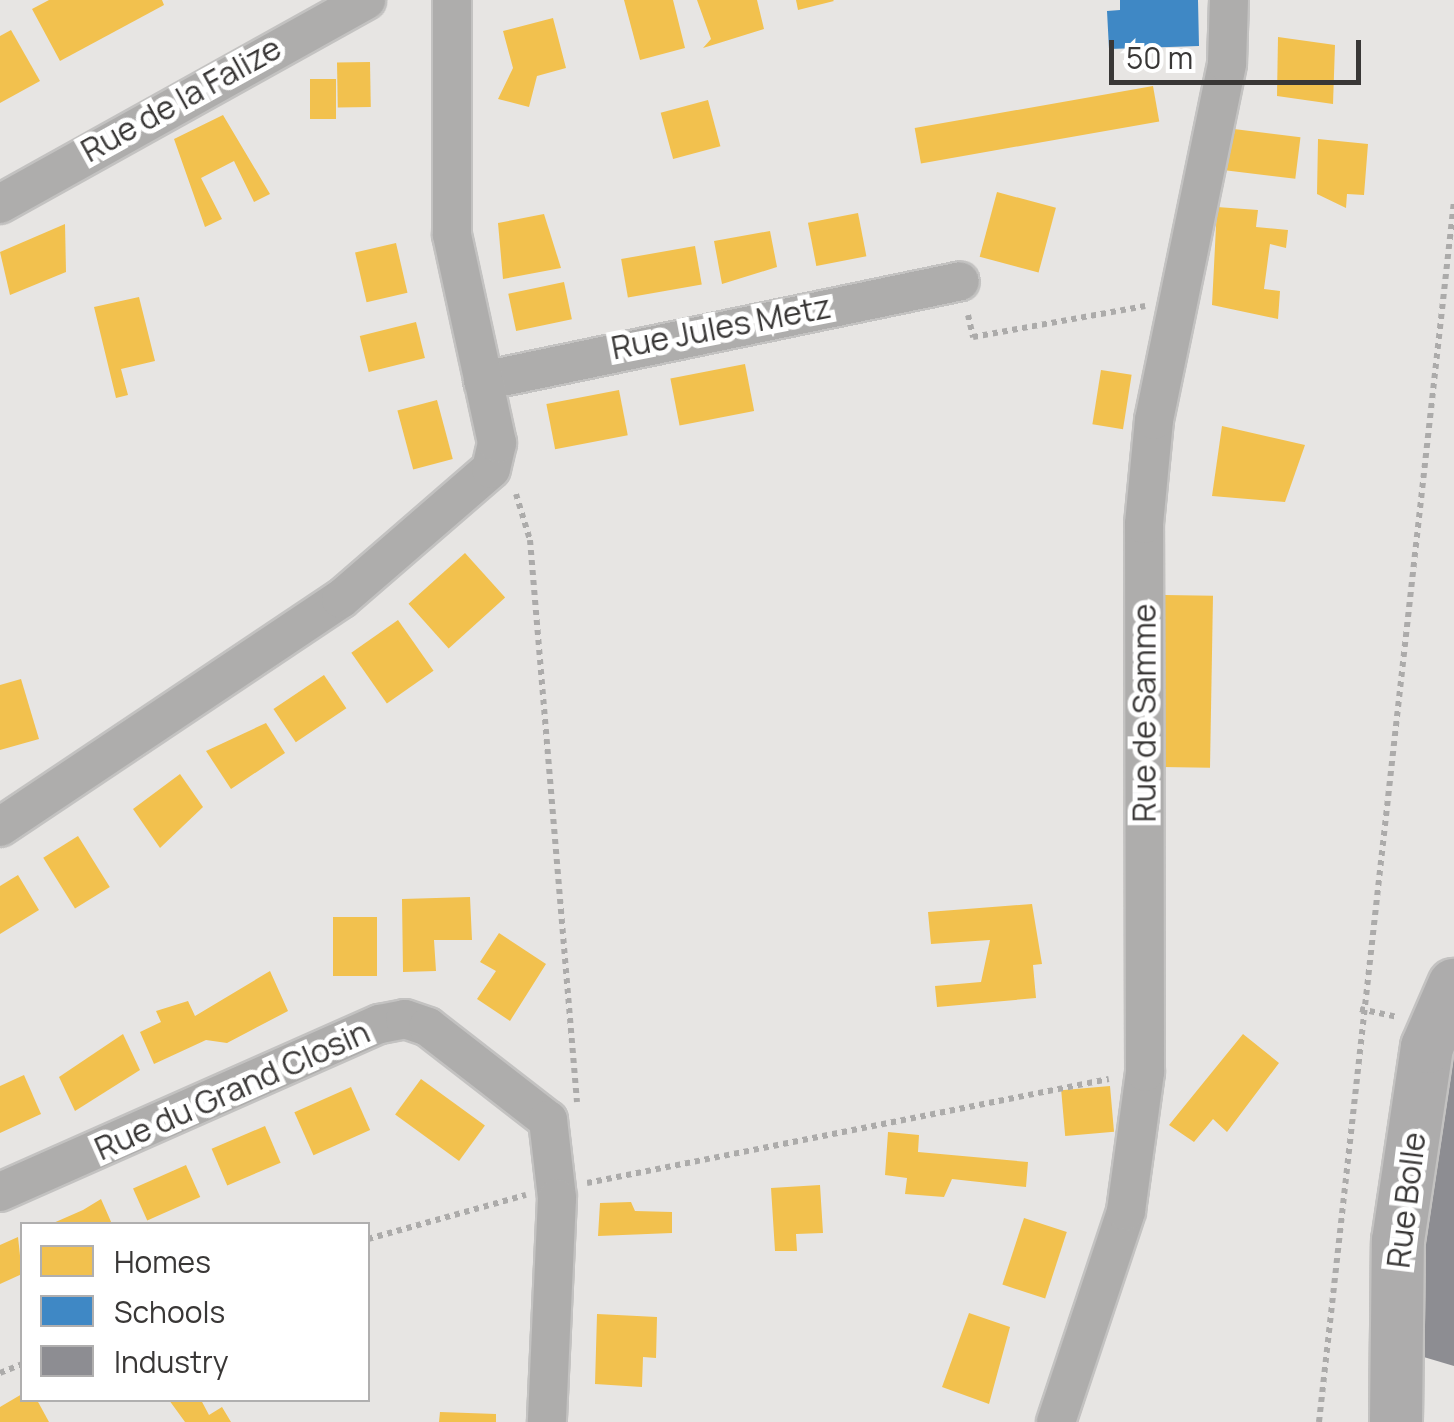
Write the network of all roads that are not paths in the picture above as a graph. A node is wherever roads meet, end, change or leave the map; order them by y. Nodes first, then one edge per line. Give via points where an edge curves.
1 (366, 0) edge
2 (452, 0) edge
3 (1229, 0) edge
4 (0, 204) edge
5 (960, 282) road end
6 (483, 381) junction
7 (0, 826) edge
8 (1454, 985) edge
9 (0, 1192) edge
10 (547, 1422) edge
11 (1056, 1422) edge
12 (1396, 1422) edge

1 - 4 street, Rue de la Falize
2 - 6 street via 452,235
3 - 11 street, Rue de Samme via 1227,63 1176,301 1144,524 1145,1072 1126,1211
5 - 6 street, Rue Jules Metz
6 - 7 street via 498,456 341,599
8 - 12 street, Rue Bolle via 1427,1047 1398,1241
9 - 10 street, Rue du Grand Closin via 406,1018 548,1120 555,1189

